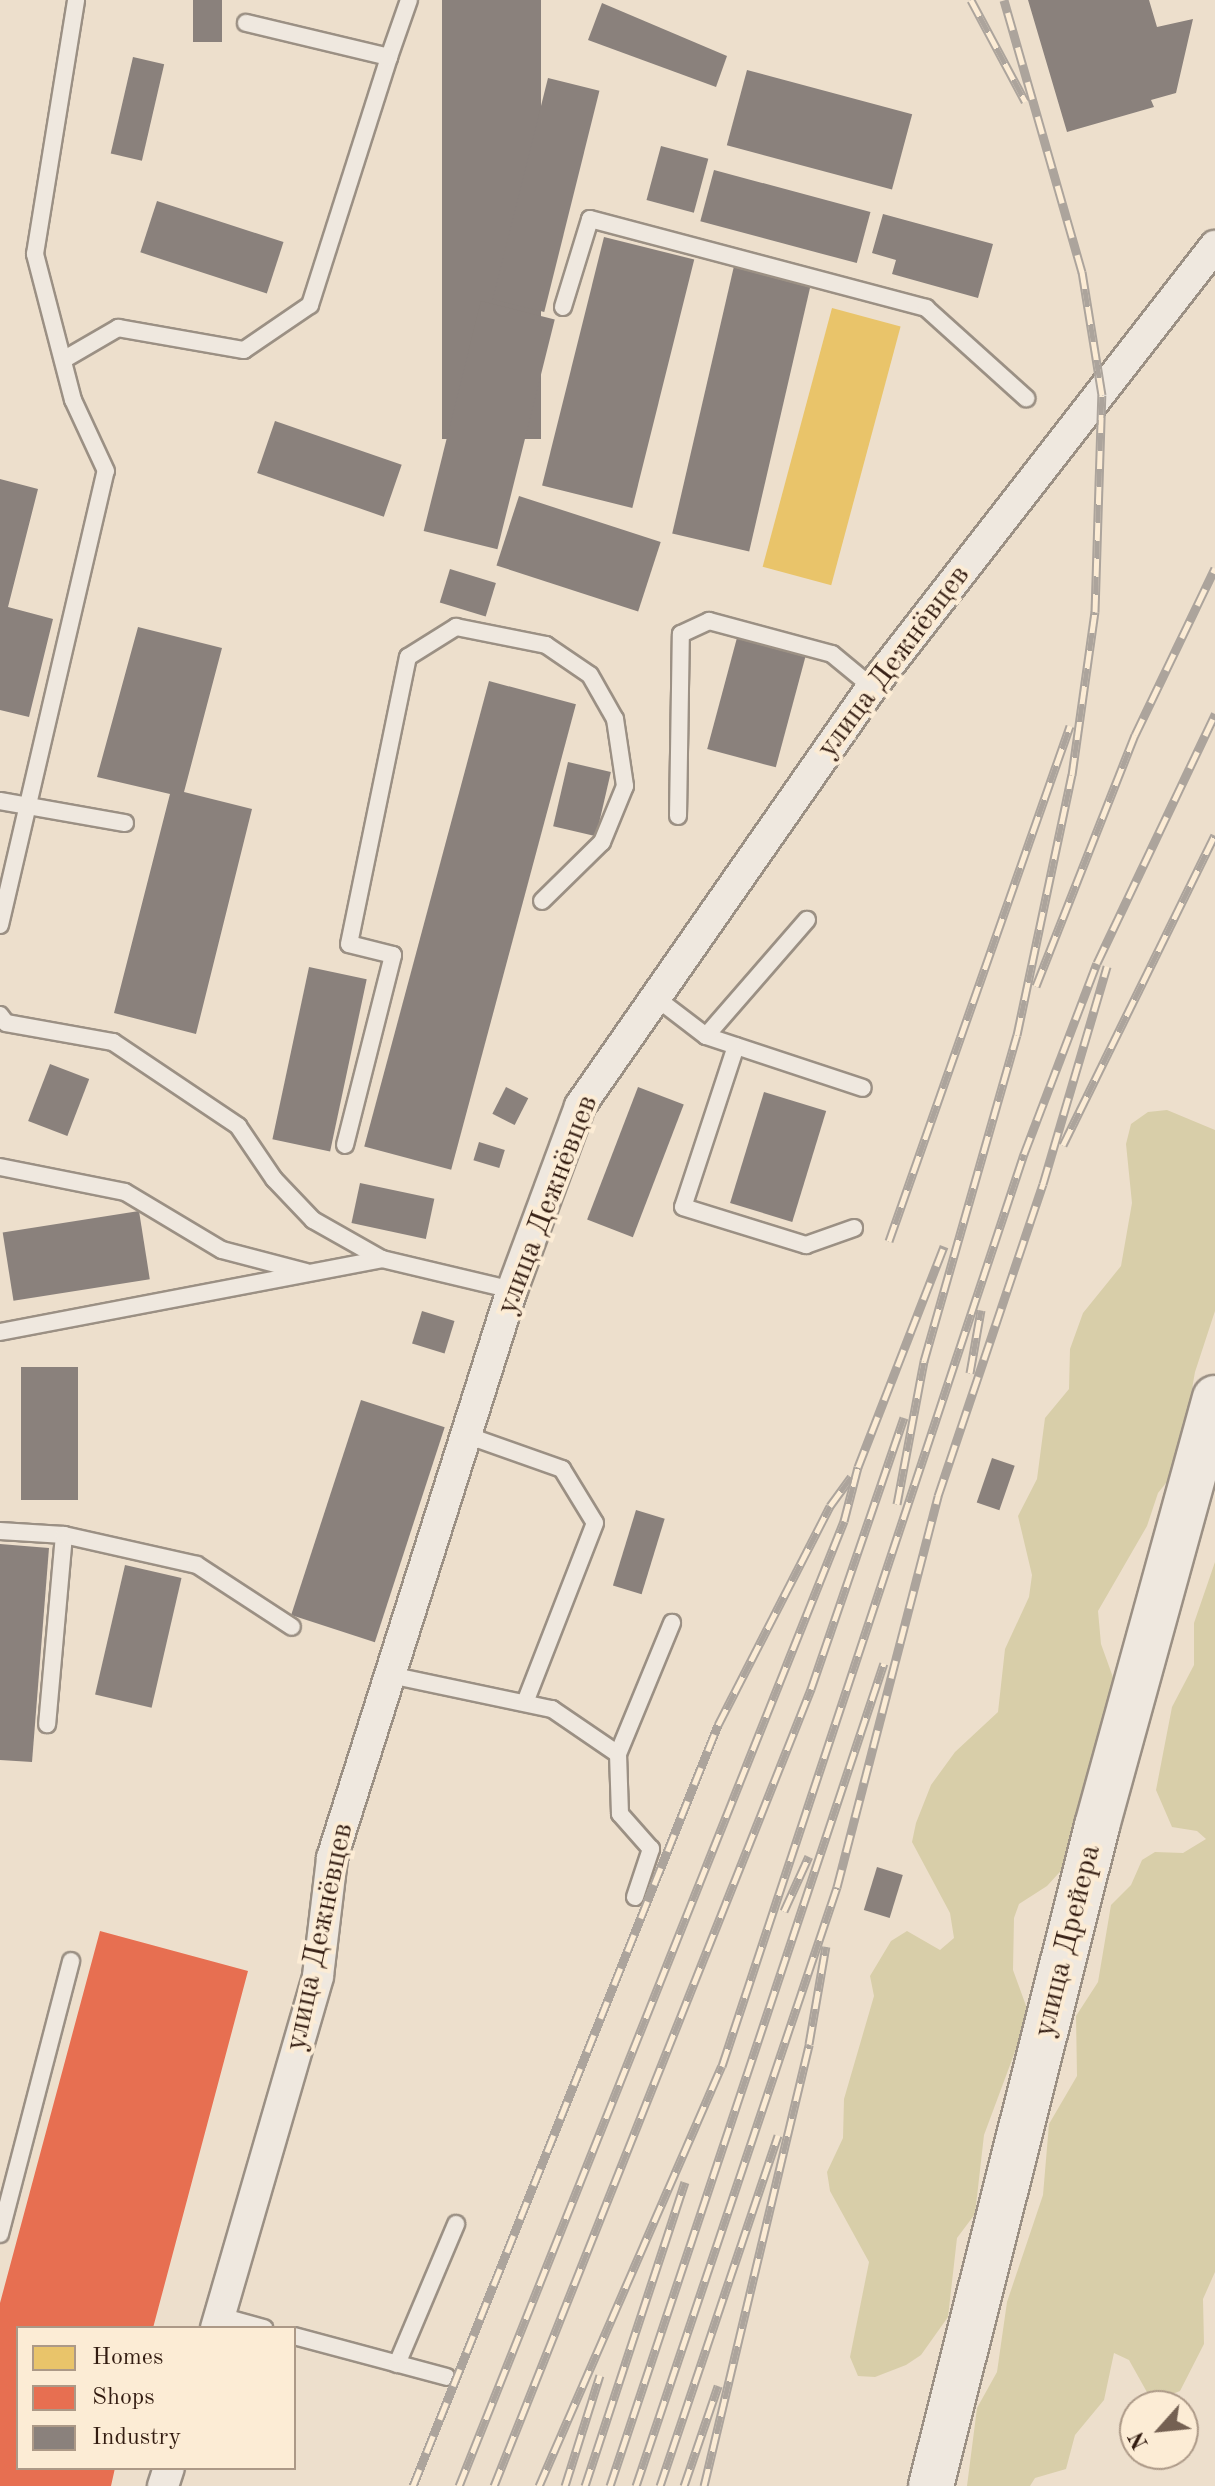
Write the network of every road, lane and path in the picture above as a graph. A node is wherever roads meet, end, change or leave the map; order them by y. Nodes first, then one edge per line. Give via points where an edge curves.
1 (76, 0) edge
2 (409, 0) edge
3 (246, 23) dead end
4 (389, 57) junction
5 (1215, 246) edge
6 (563, 307) dead end
7 (63, 360) junction
8 (1026, 398) dead end
9 (872, 687) junction
10 (0, 801) edge
11 (27, 808) junction
12 (678, 816) dead end
13 (125, 823) dead end
14 (542, 901) dead end
15 (807, 920) dead end
16 (0, 925) edge
17 (655, 997) junction
18 (0, 1015) edge
19 (706, 1036) junction
20 (736, 1046) junction
21 (863, 1088) dead end
22 (345, 1145) dead end
23 (0, 1167) edge
24 (854, 1228) dead end
25 (382, 1259) junction
26 (312, 1273) junction
27 (512, 1290) junction
28 (0, 1332) edge
29 (1215, 1398) edge
30 (466, 1435) junction
31 (0, 1531) edge
32 (64, 1535) junction
33 (672, 1623) dead end
34 (292, 1627) dead end
35 (390, 1675) junction
36 (525, 1703) junction
37 (47, 1724) dead end
38 (618, 1754) junction
39 (635, 1897) dead end
40 (71, 1961) dead end
41 (456, 2224) dead end
42 (0, 2234) edge
43 (218, 2322) edge
44 (249, 2326) edge
45 (296, 2337) edge
46 (397, 2364) junction
47 (447, 2377) dead end
48 (931, 2486) edge

1 - 7 lane via 35,254
2 - 4 lane
3 - 4 lane
4 - 7 lane via 310,305 244,350 118,328
5 - 9 street, улица Дежнёвцев
6 - 8 lane via 590,219 926,308
7 - 11 lane via 73,400 106,471
9 - 12 lane via 832,654 709,621 681,634
9 - 17 street, улица Дежнёвцев
10 - 11 lane
11 - 13 lane
11 - 16 lane
14 - 22 lane via 602,842 625,786 615,719 590,675 546,645 456,627 408,657 349,944 393,955
15 - 19 lane
17 - 19 lane
17 - 27 street, улица Дежнёвцев via 580,1106
18 - 25 lane via 6,1023 113,1042 238,1126 274,1179 313,1220
19 - 20 lane
20 - 21 lane
20 - 24 lane via 683,1207 806,1245
23 - 26 lane via 125,1192 222,1250
25 - 26 lane
25 - 27 lane
26 - 28 lane
27 - 30 street, улица Дежнёвцев
29 - 48 main road, улица Дрейера via 1097,1826
30 - 35 street, улица Дежнёвцев
30 - 36 lane via 562,1469 595,1523
31 - 32 lane
32 - 34 lane via 197,1565
32 - 37 lane
33 - 38 lane
35 - 36 lane
35 - 43 street, улица Дежнёвцев via 332,1858 318,1976
36 - 38 lane via 552,1709
38 - 39 lane via 620,1814 651,1849
40 - 42 lane
41 - 46 lane
43 - 44 lane
45 - 46 lane
46 - 47 lane

